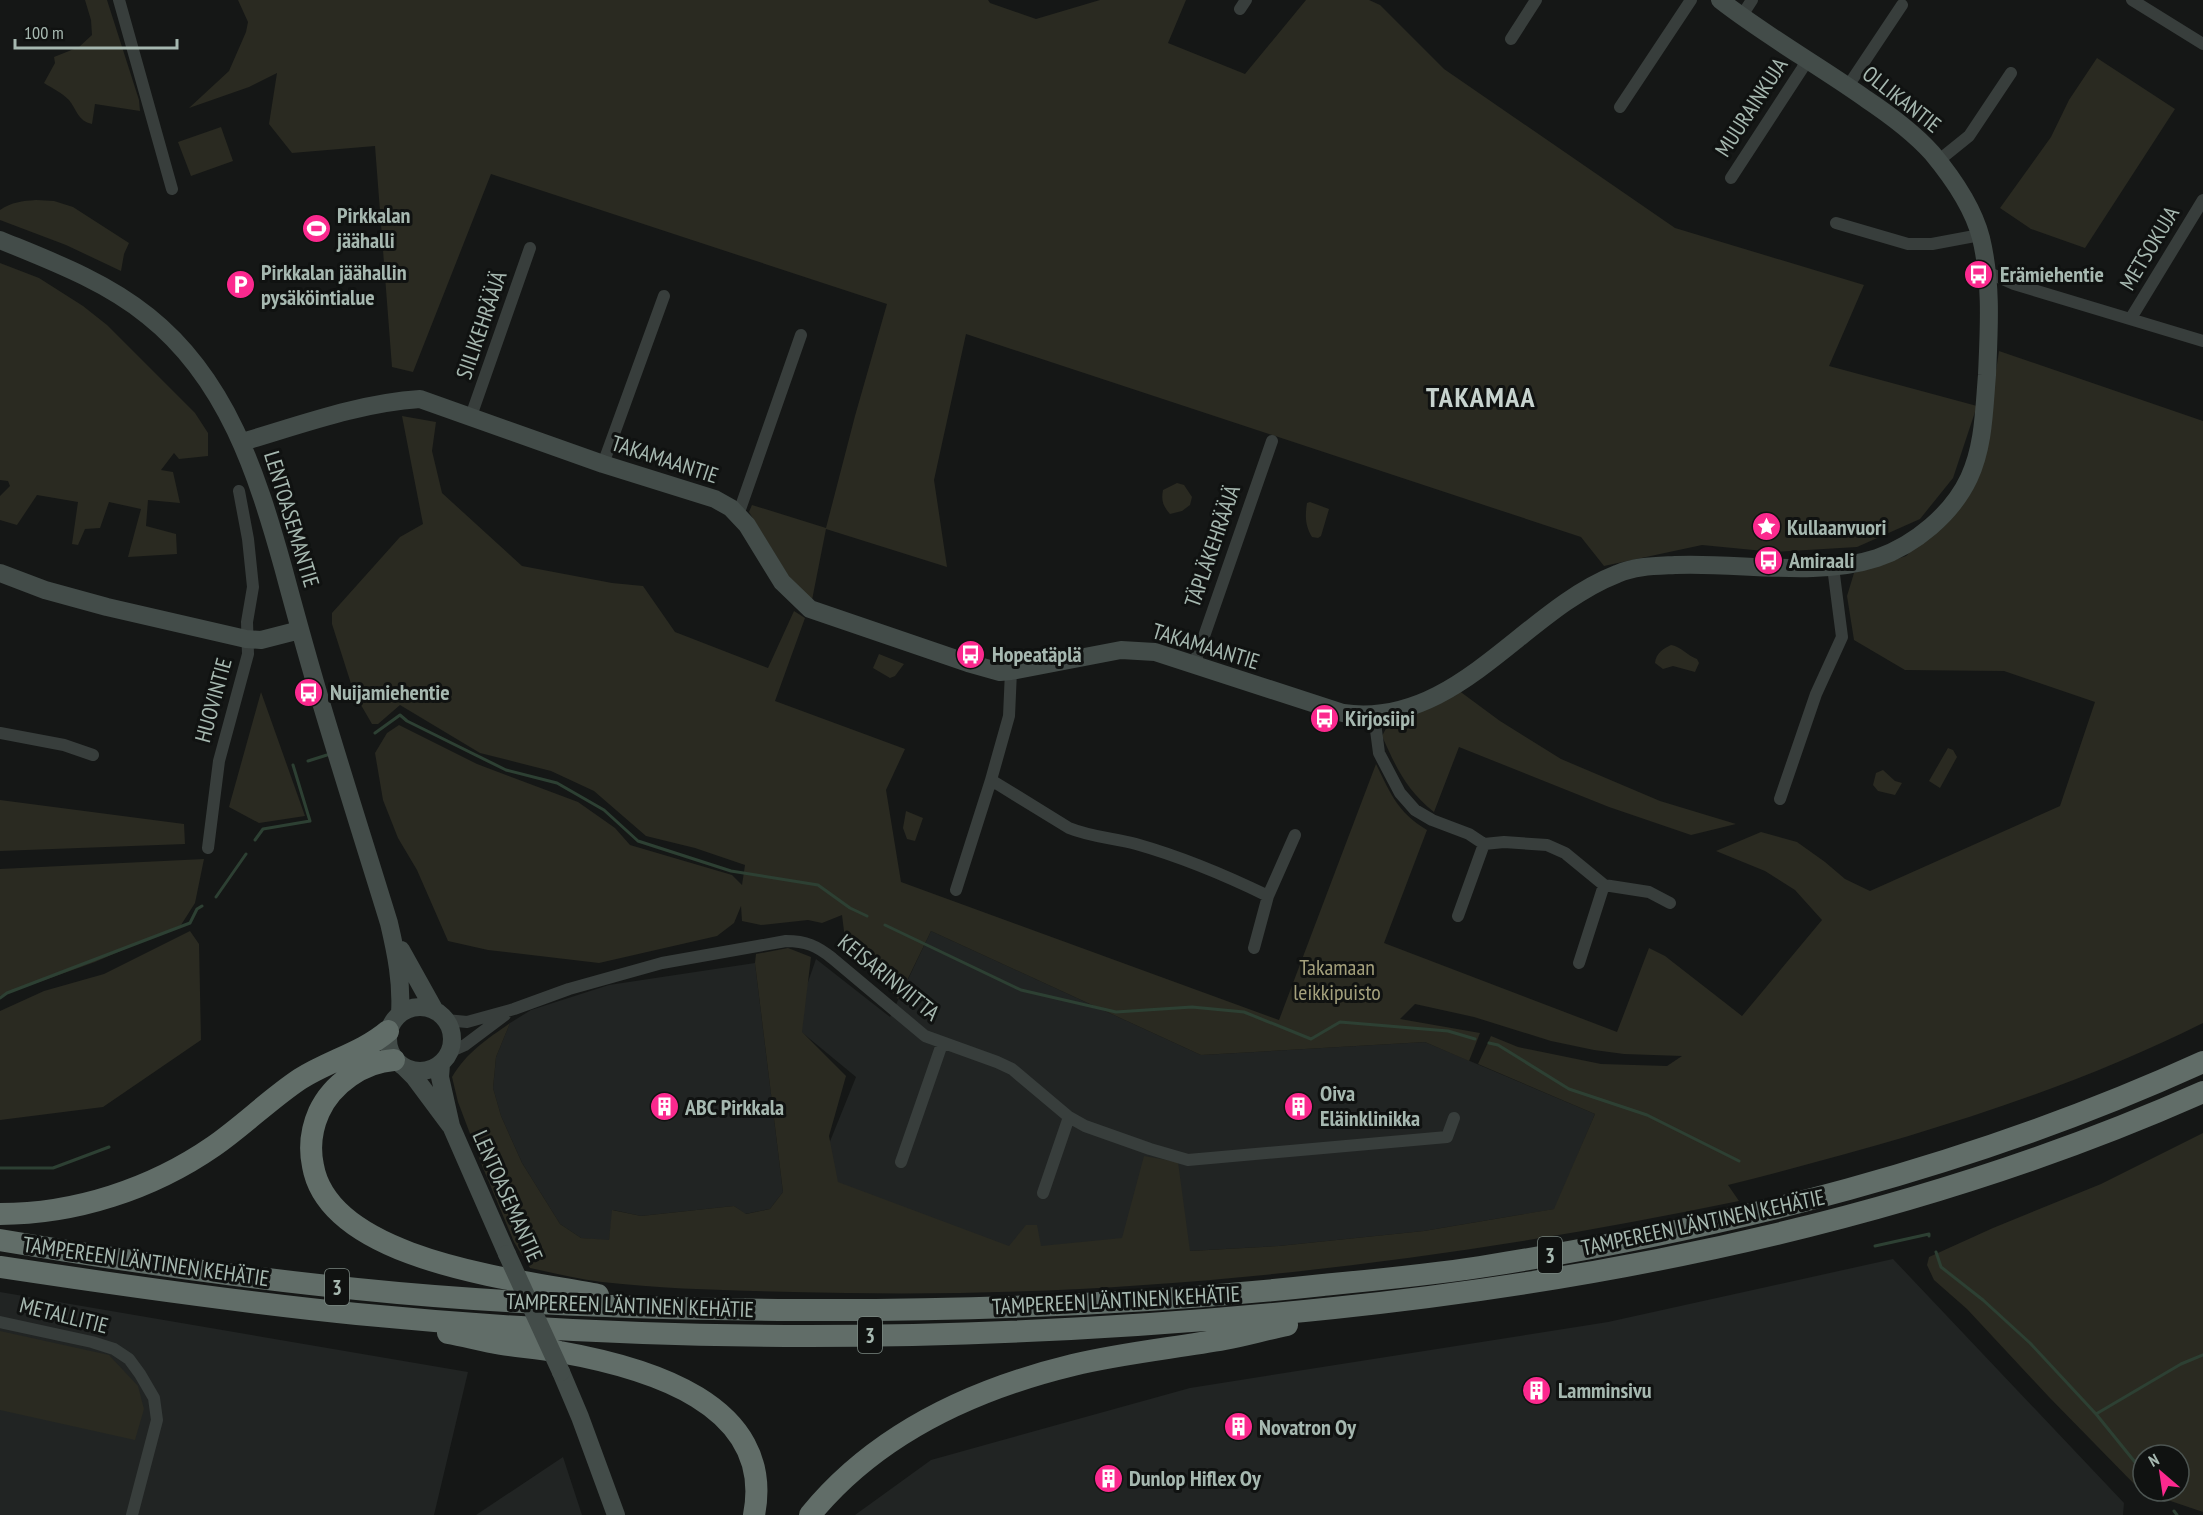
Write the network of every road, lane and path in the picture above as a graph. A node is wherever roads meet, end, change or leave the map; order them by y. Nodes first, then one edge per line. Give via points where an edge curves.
1 (120, 0) edge
2 (1536, 0) edge
3 (1692, 0) edge
4 (1720, 0) edge
5 (1752, 0) edge
6 (2132, 0) edge
7 (1902, 5) dead end
8 (1741, 17) junction
9 (1511, 39) dead end
10 (2203, 44) edge
11 (1807, 59) junction
12 (2011, 73) dead end
13 (1848, 86) junction
14 (1620, 107) dead end
15 (1938, 161) junction
16 (1731, 178) dead end
17 (172, 189) dead end
18 (2203, 200) edge
19 (1836, 223) dead end
20 (1980, 235) junction
21 (0, 240) edge
22 (530, 248) dead end
23 (1987, 272) junction
24 (664, 296) dead end
25 (2131, 318) junction
26 (801, 335) dead end
27 (2203, 341) edge
28 (1985, 393) joint
29 (471, 416) junction
30 (1272, 441) dead end
31 (242, 442) junction
32 (603, 464) junction
33 (239, 491) dead end
34 (738, 515) junction
35 (1833, 567) junction
36 (0, 573) edge
37 (300, 630) junction
38 (246, 639) junction
39 (1194, 665) junction
40 (1011, 671) junction
41 (1374, 715) junction
42 (0, 733) edge
43 (93, 755) dead end
44 (991, 780) junction
45 (1780, 799) dead end
46 (1295, 835) dead end
47 (1484, 844) junction
48 (208, 849) dead end
49 (1604, 885) junction
50 (956, 890) dead end
51 (1268, 896) junction
52 (1670, 903) dead end
53 (1458, 916) dead end
54 (389, 922) junction
55 (1254, 948) dead end
56 (1578, 963) dead end
57 (514, 1009) junction
58 (441, 1015) junction
59 (394, 1022) junction
60 (942, 1044) junction
61 (445, 1058) junction
62 (2203, 1062) edge
63 (399, 1064) junction
64 (2203, 1092) edge
65 (1069, 1117) junction
66 (1454, 1118) dead end
67 (451, 1126) junction
68 (902, 1162) dead end
69 (1043, 1193) dead end
70 (0, 1214) edge
71 (0, 1240) edge
72 (0, 1267) edge
73 (1381, 1303) junction
74 (676, 1310) junction
75 (358, 1314) junction
76 (0, 1322) edge
77 (580, 1417) junction
78 (132, 1515) edge
79 (616, 1515) edge
80 (629, 1515) edge
81 (754, 1515) edge
82 (810, 1515) edge

1 - 17 street
2 - 9 street
3 - 14 street
4 - 8 street, OLLIKANTIE
5 - 8 street
6 - 10 street
7 - 13 street
8 - 11 street, OLLIKANTIE
11 - 13 street, OLLIKANTIE
11 - 16 street, MUURAINKUJA
12 - 15 street via 1969,136
13 - 15 street, OLLIKANTIE via 1907,128
15 - 20 street, OLLIKANTIE via 1958,189
18 - 25 street, METSOKUJA
19 - 20 street via 1908,244
20 - 23 street, OLLIKANTIE
21 - 31 street, LENTOASEMANTIE via 74,271 148,316 208,380
22 - 29 street, SIILIKEHRÄÄJÄ
23 - 25 street via 2014,284
23 - 28 street, OLLIKANTIE via 1990,315
24 - 32 street
25 - 27 street
26 - 34 street
28 - 35 street, TAKAMAANTIE via 1982,436 1969,478 1949,508 1920,537 1879,557
29 - 31 street, TAKAMAANTIE via 420,399 400,400 339,413
29 - 32 street, TAKAMAANTIE
30 - 39 street, TÄPLÄKEHRÄÄJÄ
31 - 37 street, LENTOASEMANTIE via 268,516
32 - 34 street, TAKAMAANTIE via 715,499
33 - 38 street, HUOVINTIE via 253,587
34 - 40 street, TAKAMAANTIE via 782,582 810,609 968,663
35 - 41 street, TAKAMAANTIE via 1695,564 1641,567 1619,573 1571,598 1441,695 1413,707
35 - 45 street via 1842,637 1816,694
36 - 38 street via 107,607
37 - 38 street via 261,640
37 - 54 street, LENTOASEMANTIE
38 - 48 street, HUOVINTIE via 248,654 219,761
39 - 40 street, TAKAMAANTIE via 1155,652 1121,650
39 - 41 street, TAKAMAANTIE via 1343,713
40 - 44 street via 1009,716
41 - 47 street via 1379,753 1400,793 1415,810
42 - 43 street via 64,745
44 - 50 street
44 - 51 street via 1076,831 1135,844 1215,870
46 - 51 street
47 - 49 street via 1546,845 1565,853
47 - 53 street
49 - 52 street via 1649,892
49 - 56 street
51 - 55 street
54 - 58 street, LENTOASEMANTIE via 413,973
54 - 59 street, LENTOASEMANTIE via 401,988
57 - 58 street, KEISARINVIITTA via 467,1022
57 - 60 street, KEISARINVIITTA via 662,963 803,941 818,947 925,1036
57 - 61 street, KEISARINVIITTA
58 - 59 street via 416,1007
58 - 61 street via 452,1035
59 - 63 street via 387,1043
59 - 70 highway via 368,1045 303,1077 214,1146 153,1180 85,1204 36,1213
60 - 65 street, KEISARINVIITTA via 1011,1069
60 - 68 street
61 - 63 street via 423,1071
61 - 67 street, LENTOASEMANTIE via 442,1083
62 - 74 highway, TAMPEREEN LÄNTINEN KEHÄTIE / 3 via 2030,1133 1861,1187 1636,1240 1475,1268 1150,1301 871,1310
63 - 67 street, LENTOASEMANTIE via 415,1078
63 - 74 highway via 373,1064 345,1080 327,1098 316,1120 311,1139 314,1174 341,1215 383,1242 412,1254 506,1278
64 - 73 highway, TAMPEREEN LÄNTINEN KEHÄTIE / 3 via 2035,1159 1846,1217 1641,1263 1479,1291
65 - 66 street, KEISARINVIITTA via 1113,1137 1188,1160 1447,1137
65 - 69 street
67 - 77 street, LENTOASEMANTIE, bridge
71 - 74 highway, TAMPEREEN LÄNTINEN KEHÄTIE / 3 via 130,1262 359,1289
72 - 75 highway, TAMPEREEN LÄNTINEN KEHÄTIE / 3
73 - 75 highway, TAMPEREEN LÄNTINEN KEHÄTIE / 3 via 1154,1324 871,1335 672,1334
73 - 82 highway via 1227,1338 1073,1365 989,1391 937,1414 877,1450
75 - 81 highway via 590,1358 647,1375 694,1395 727,1418 745,1443 755,1470
76 - 78 street, METALLITIE via 114,1349 129,1359 140,1374 154,1398 157,1420
77 - 79 street, LENTOASEMANTIE
77 - 80 street, LENTOASEMANTIE

